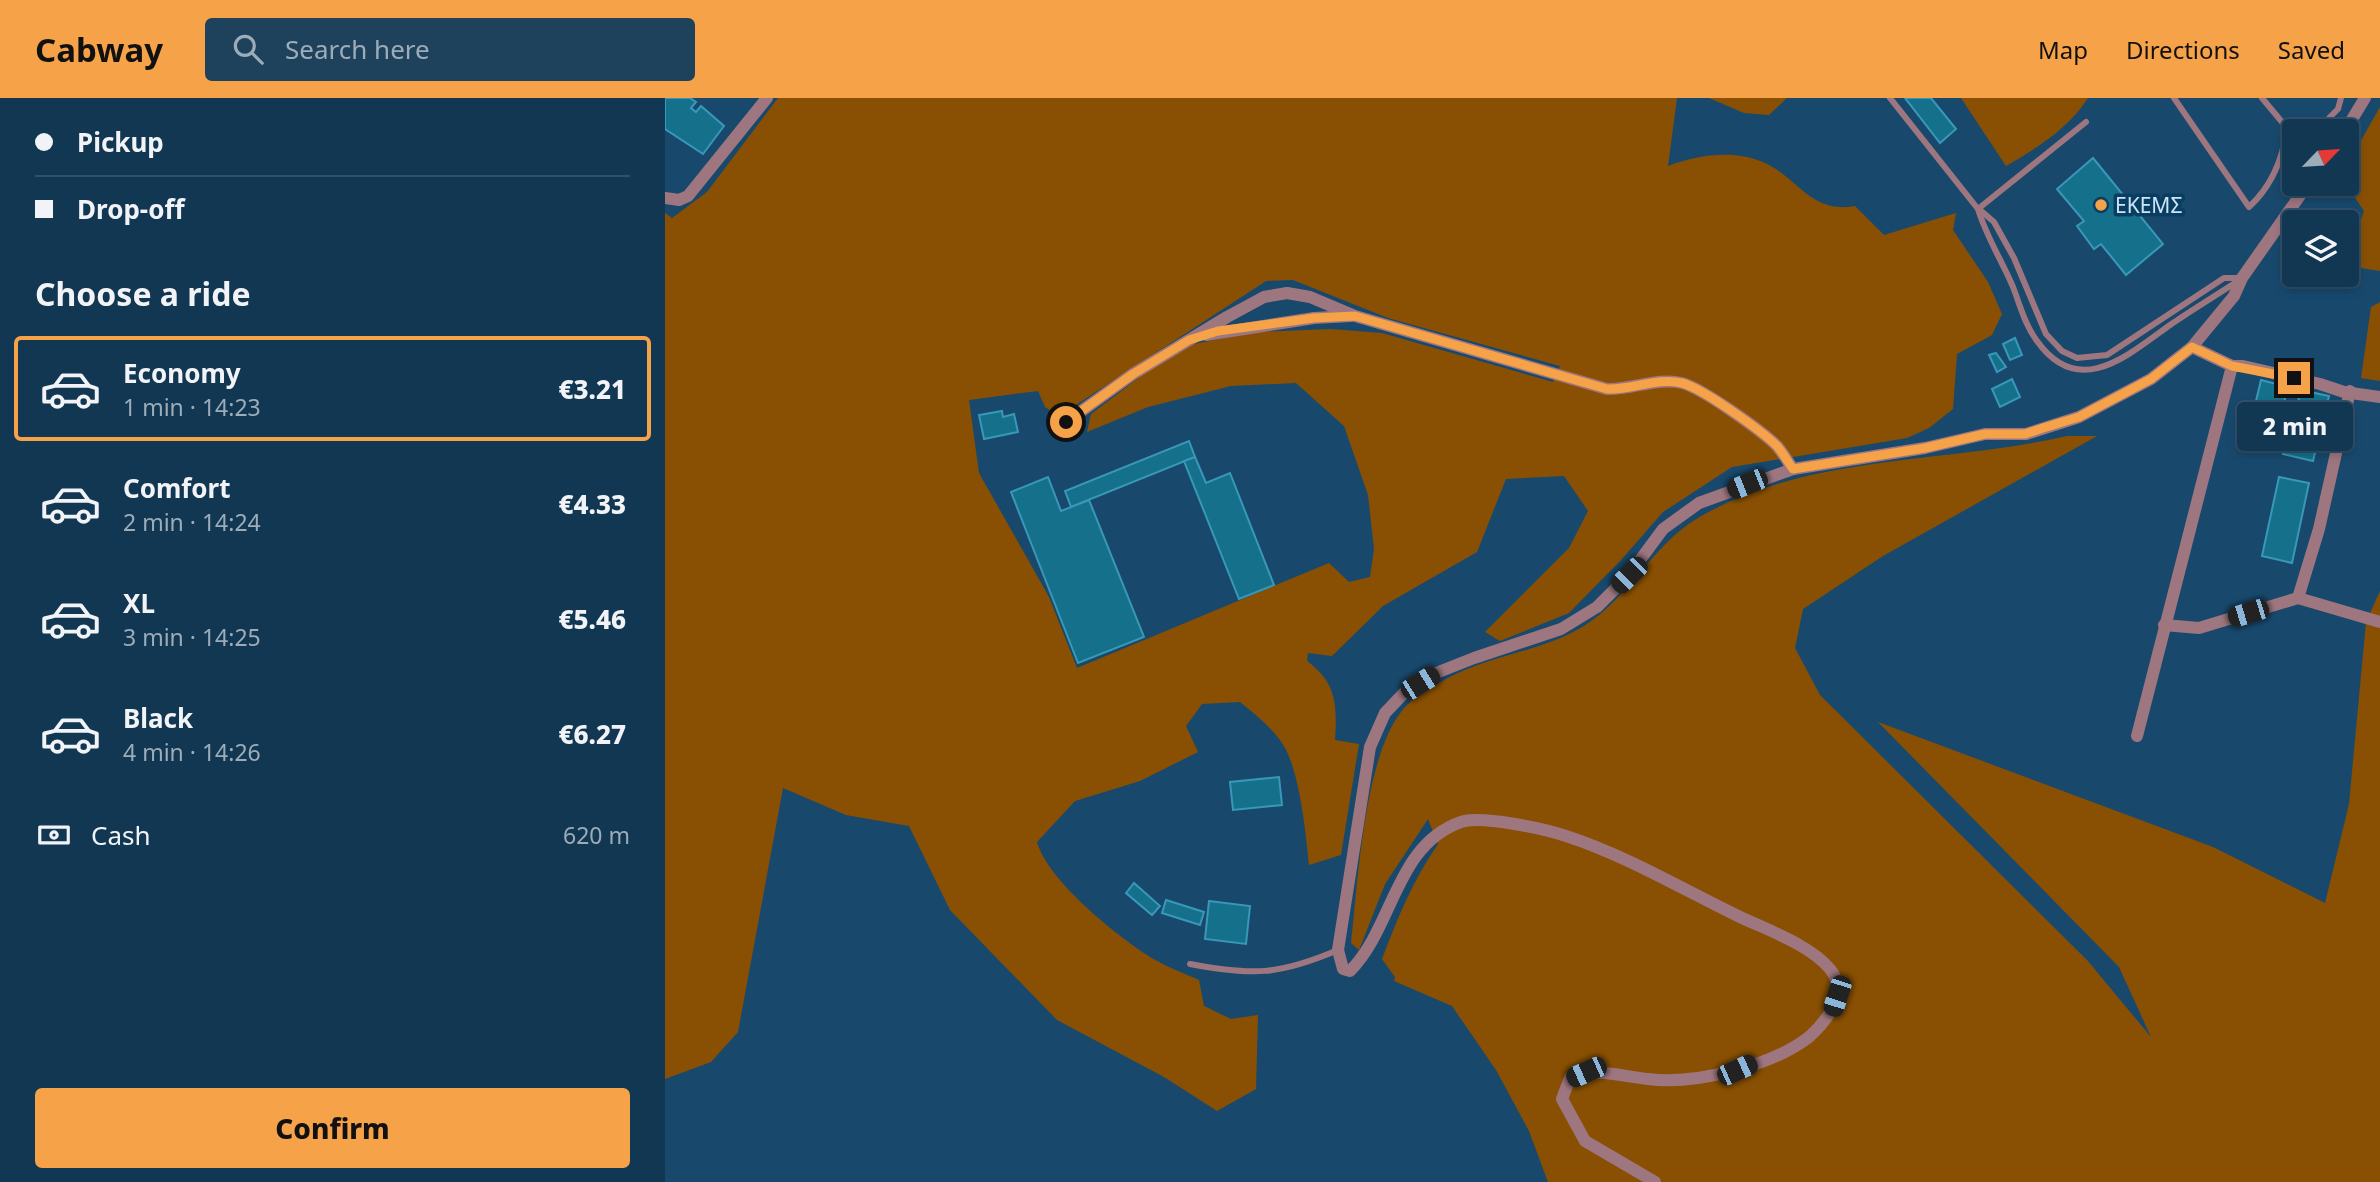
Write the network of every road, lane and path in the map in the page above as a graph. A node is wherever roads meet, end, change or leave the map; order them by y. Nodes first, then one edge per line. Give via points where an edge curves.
1 (767, 98) edge
2 (1890, 98) edge
3 (2174, 98) edge
4 (2262, 98) edge
5 (2341, 98) edge
6 (2365, 98) edge
7 (2328, 119) edge
8 (2353, 119) edge
9 (2086, 122) dead end
10 (2282, 122) edge
11 (2282, 149) edge
12 (2300, 196) edge
13 (665, 198) edge
14 (1978, 209) junction
15 (2242, 278) junction
16 (1355, 316) junction
17 (2046, 334) junction
18 (1189, 340) junction
19 (2037, 341) junction
20 (2192, 347) junction
21 (2232, 366) junction
22 (2350, 391) junction
23 (2380, 397) edge
24 (1066, 422) dead end
25 (1793, 469) junction
26 (2298, 598) junction
27 (2380, 622) edge
28 (2164, 625) junction
29 (2137, 736) dead end
30 (1338, 950) junction
31 (1190, 964) dead end
32 (1655, 1182) edge

1 - 13 street via 688,196
2 - 14 lane
3 - 11 lane via 2249,207 2277,170
4 - 10 lane
5 - 7 lane
6 - 8 street
9 - 14 lane
12 - 15 street
14 - 17 lane via 1994,222 2014,258
14 - 19 lane
15 - 17 lane via 2224,278 2107,355 2077,358 2062,351
15 - 19 lane via 2125,358 2103,368 2064,365
15 - 20 street via 2234,296
16 - 18 street via 1218,331
16 - 18 street via 1310,297 1287,293 1263,298
16 - 25 street via 1607,389 1683,383 1726,408 1777,447
17 - 19 lane
18 - 24 street
20 - 21 street
20 - 25 street via 2151,379 2069,421 2025,434 1985,434
21 - 22 street
21 - 28 street
22 - 23 street
22 - 26 street via 2319,529
25 - 30 street via 1699,503 1664,529 1597,607 1562,629 1436,673 1405,692 1385,713 1370,747 1362,785
26 - 27 street
26 - 28 street via 2199,628
28 - 29 street
30 - 31 lane via 1275,971 1240,974
30 - 32 street via 1343,969 1350,971 1368,953 1409,864 1435,836 1463,821 1504,823 1564,836 1604,851 1818,959 1836,981 1832,1012 1806,1039 1786,1050 1737,1070 1680,1080 1593,1072 1570,1079 1562,1098 1585,1141

